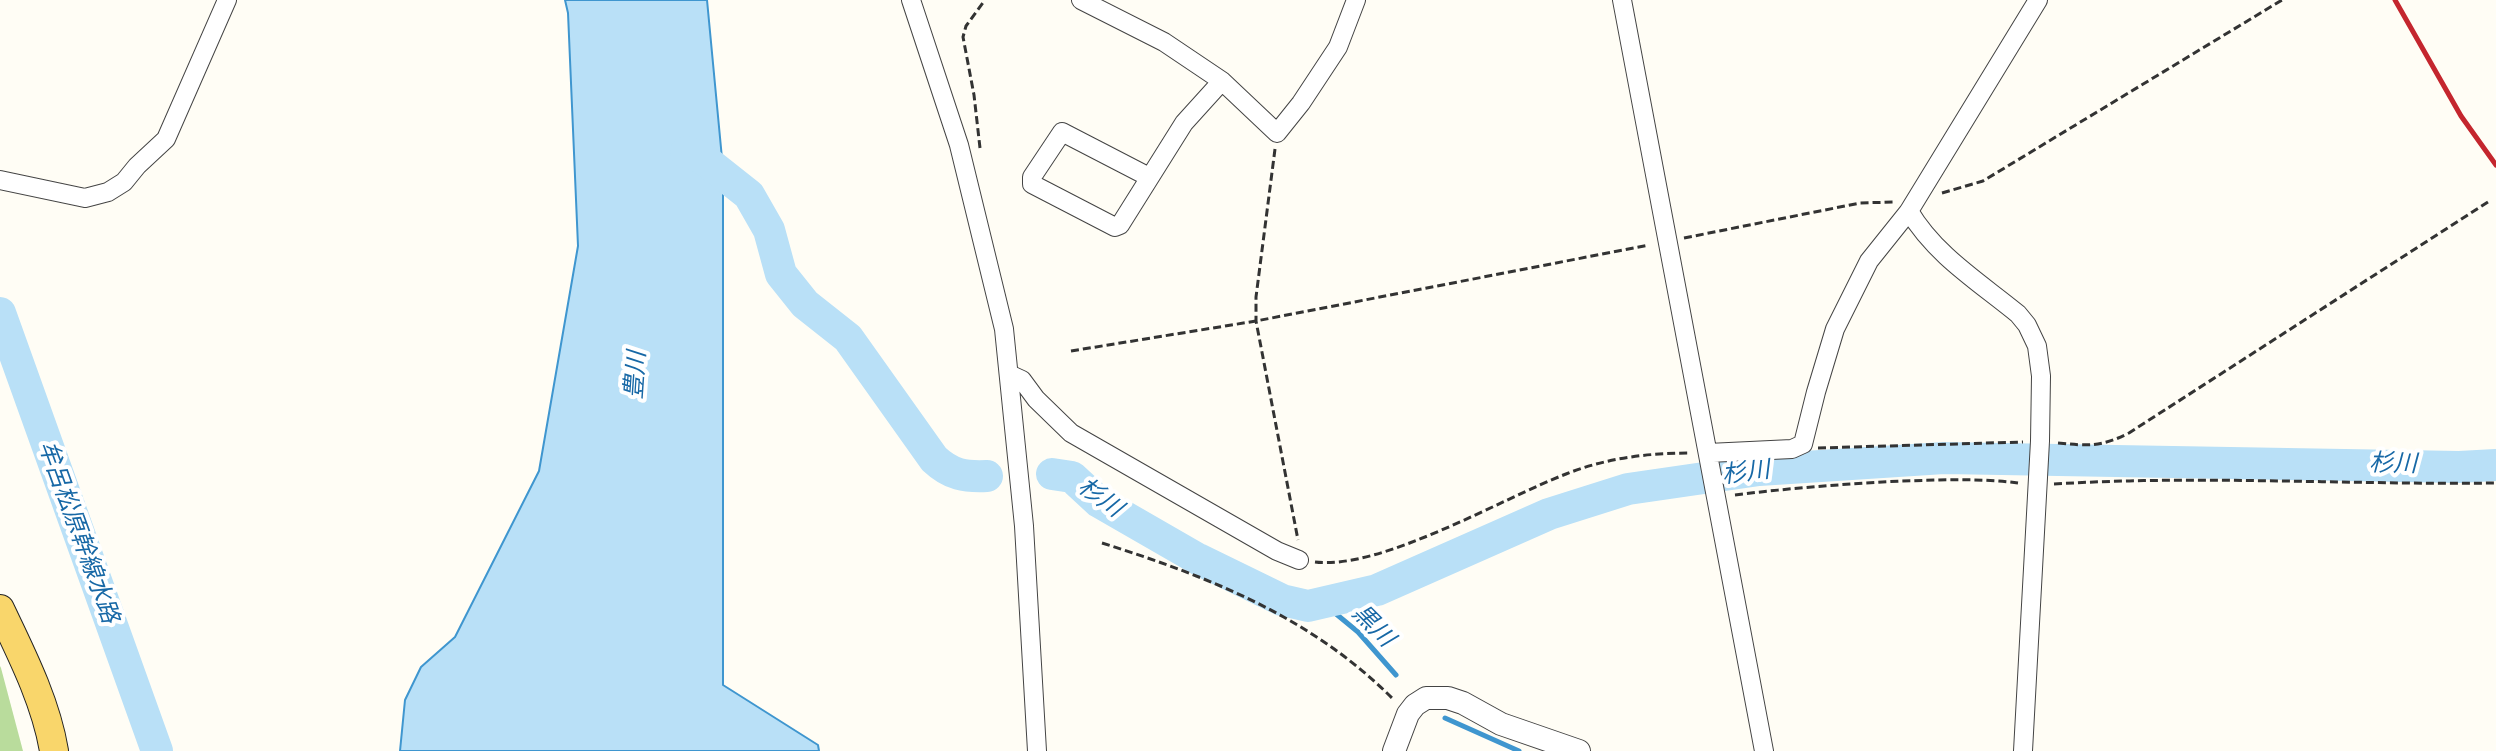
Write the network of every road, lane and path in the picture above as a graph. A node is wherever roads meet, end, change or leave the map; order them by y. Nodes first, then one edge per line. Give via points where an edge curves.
1 (227, 0) edge
2 (911, 0) edge
3 (985, 0) edge
4 (1081, 0) edge
5 (1356, 0) edge
6 (1622, 0) edge
7 (2038, 0) edge
8 (2282, 0) edge
9 (1222, 81) junction
10 (1277, 133) junction
11 (981, 158) dead end
12 (1149, 177) junction
13 (0, 180) edge
14 (1920, 191) junction
15 (2491, 200) dead end
16 (1909, 211) junction
17 (1667, 241) junction
18 (1256, 321) junction
19 (1071, 351) dead end
20 (1009, 374) junction
21 (1803, 444) junction
22 (2040, 444) junction
23 (1708, 458) junction
24 (2037, 483) junction
25 (2496, 483) edge
26 (1717, 500) junction
27 (1102, 543) dead end
28 (1299, 560) junction
29 (0, 609) edge
30 (1408, 714) junction
31 (54, 751) edge
32 (1037, 751) edge
33 (1394, 751) edge
34 (1579, 751) edge
35 (1764, 751) edge
36 (2023, 751) edge

1 - 13 street via 166,139 124,182 85,198
2 - 20 street via 959,145 996,291
3 - 11 path via 963,37
4 - 9 street via 1164,42
5 - 10 street via 1338,47
6 - 17 street
7 - 14 street
8 - 14 path via 1983,181 1936,194
9 - 10 street
9 - 12 street via 1184,123
10 - 18 path
12 - 12 street via 1115,227 1032,184 1062,132
14 - 16 street
15 - 22 path via 2129,433 2107,444
16 - 17 path via 1895,202 1860,203
16 - 21 street via 1869,261 1835,329
16 - 22 street via 1944,255 2027,325 2037,346 2041,376
17 - 18 path
17 - 23 street
18 - 19 path
18 - 28 path
20 - 28 street via 1022,380 1071,433
20 - 32 street
21 - 22 path
21 - 23 street
22 - 24 street
23 - 26 street
23 - 28 path via 1664,453 1609,460 1370,556 1330,563
24 - 25 path
24 - 26 path via 1929,480 1812,486
24 - 36 street
26 - 35 street
27 - 30 path via 1176,566 1274,609 1340,653
29 - 31 main road
30 - 33 street
30 - 34 street via 1426,698 1448,698 1501,724

